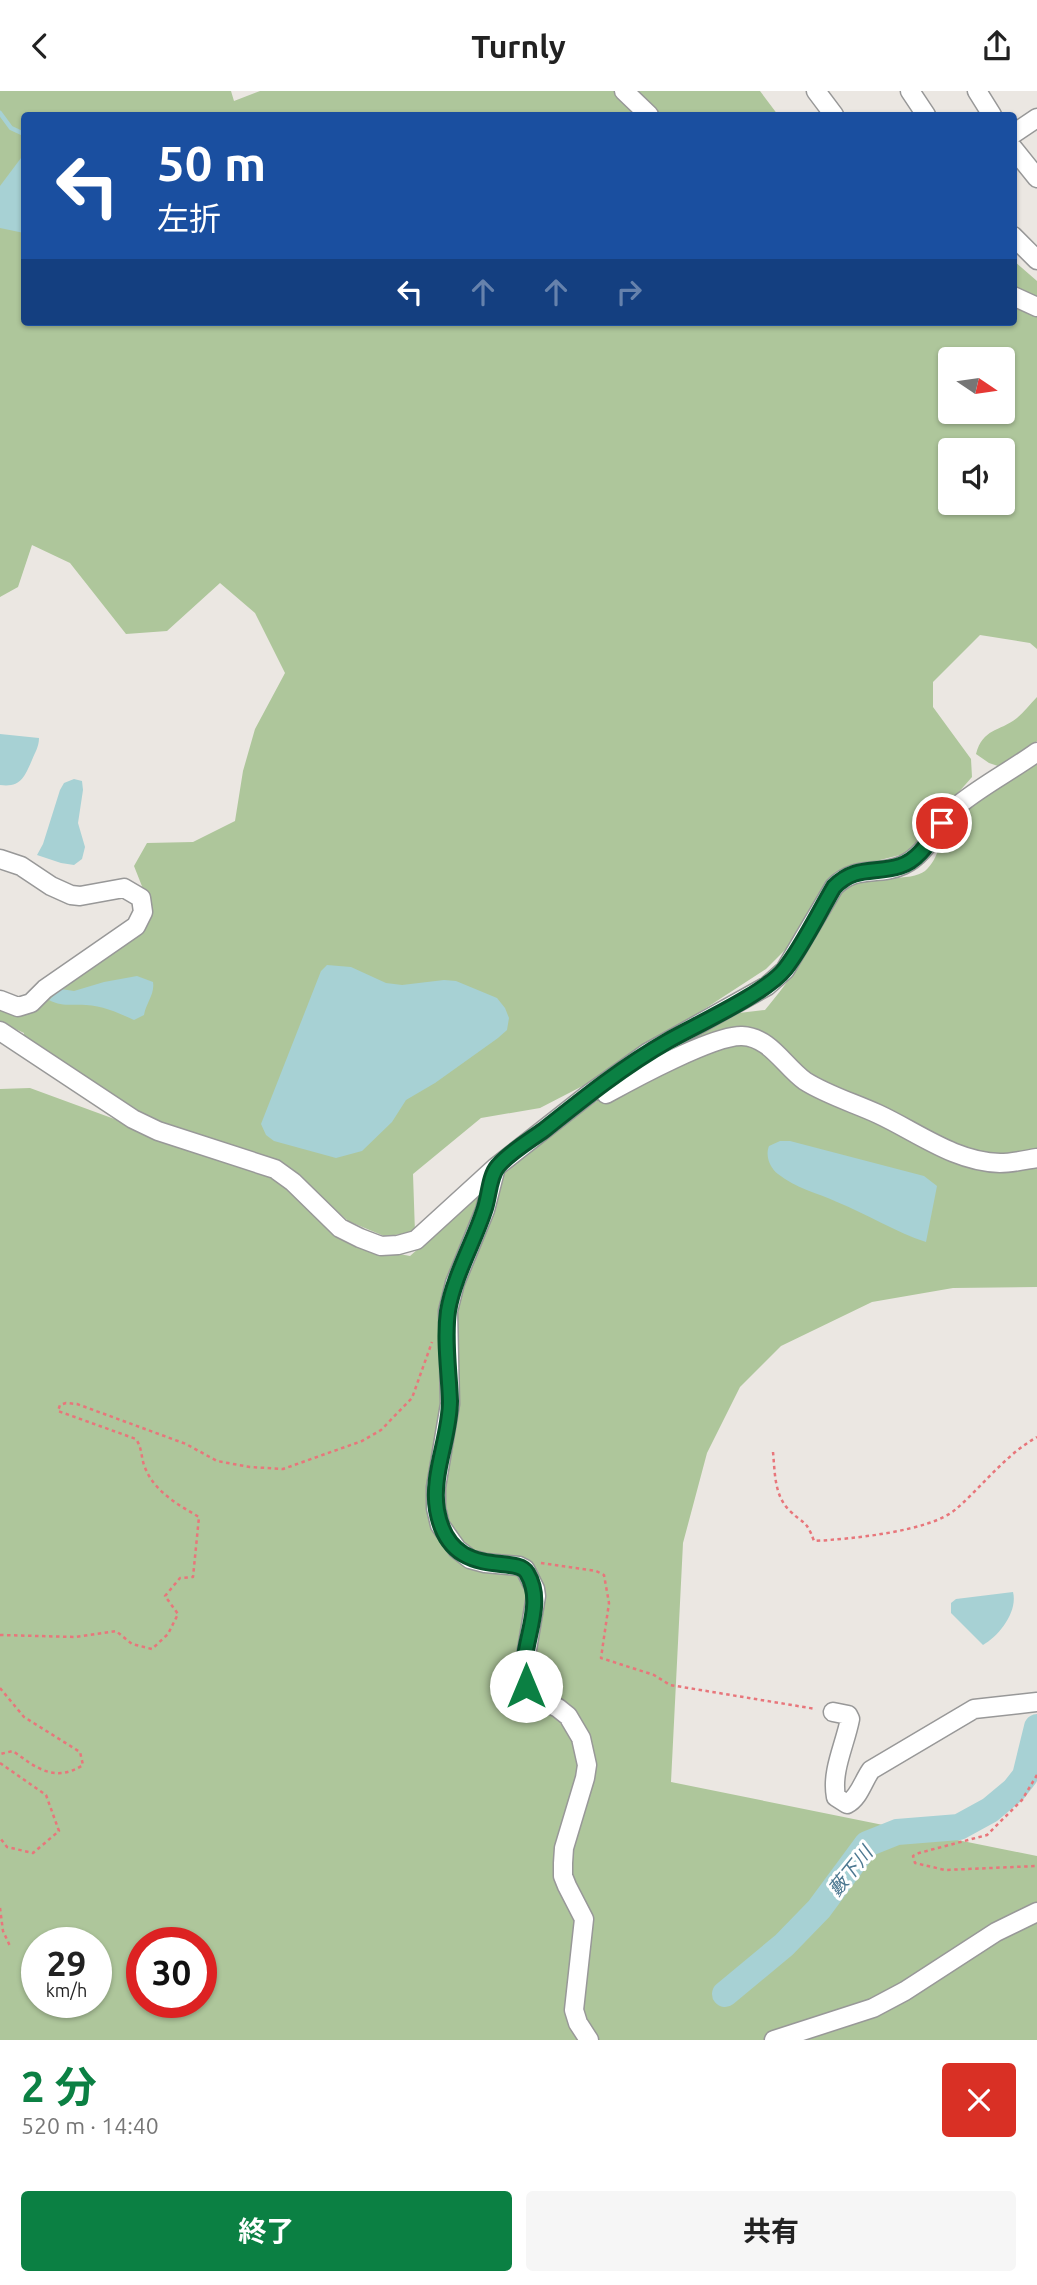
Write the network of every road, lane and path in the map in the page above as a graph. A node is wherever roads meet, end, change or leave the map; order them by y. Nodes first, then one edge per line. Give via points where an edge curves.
1 (624, 91) edge
2 (816, 91) edge
3 (910, 91) edge
4 (977, 91) edge
5 (646, 112) edge
6 (832, 112) edge
7 (924, 112) edge
8 (990, 112) edge
9 (1037, 118) edge
10 (1017, 131) edge
11 (1017, 153) edge
12 (1037, 178) edge
13 (1017, 240) edge
14 (1037, 260) edge
15 (1017, 298) edge
16 (1037, 307) edge
17 (1037, 752) edge
18 (0, 859) edge
19 (0, 1000) edge
20 (0, 1031) edge
21 (589, 1094) junction
22 (1037, 1158) edge
23 (496, 1167) junction
24 (433, 1339) dead end
25 (1037, 1437) edge
26 (773, 1452) dead end
27 (519, 1566) junction
28 (0, 1635) edge
29 (0, 1688) edge
30 (1037, 1702) edge
31 (833, 1712) joint
32 (0, 1754) edge
33 (0, 1763) edge
34 (1037, 1775) edge
35 (0, 1838) edge
36 (1037, 1866) edge
37 (0, 1908) edge
38 (1037, 1912) edge
39 (10, 1946) dead end
40 (589, 2040) edge
41 (774, 2040) edge

1 - 5 street
2 - 6 street
3 - 7 street
4 - 8 street
9 - 10 street
11 - 12 street
13 - 14 street
15 - 16 street
17 - 21 street via 961,804 920,853 902,866 843,877 785,970 767,986 647,1053
18 - 19 street via 71,895 124,888 141,898 143,912 136,926 44,989 31,1003 18,1007
20 - 23 street via 133,1119 275,1169 340,1228 381,1245 416,1240
21 - 22 street via 605,1094 721,1039 754,1037 806,1080 938,1146 991,1163
21 - 23 street
23 - 27 street via 448,1311 450,1404 436,1508 449,1539 470,1559
24 - 28 path via 412,1398 381,1430 283,1469 217,1461 186,1444 77,1404 60,1405 58,1411 136,1439 144,1465 164,1496 199,1517 193,1577 180,1578 164,1596 178,1614 168,1634 152,1649 132,1644 116,1631 75,1637
25 - 26 path via 947,1515 913,1527 814,1541 808,1525 779,1497
27 - 31 path via 537,1562 604,1575 609,1603 601,1658 695,1691
27 - 40 street via 528,1574 536,1596 523,1673 526,1686 533,1696 568,1716 587,1766 567,1837 563,1876 584,1919 574,2010
29 - 32 path via 24,1717 80,1752 83,1765 71,1773 40,1770 13,1751
30 - 31 street via 974,1709 871,1770 847,1804 836,1797 834,1789 850,1719
33 - 35 path via 46,1795 59,1831 33,1853 7,1847
34 - 36 path via 1022,1800 987,1835 913,1856 915,1863 945,1870
37 - 39 path
38 - 41 street via 873,2008

